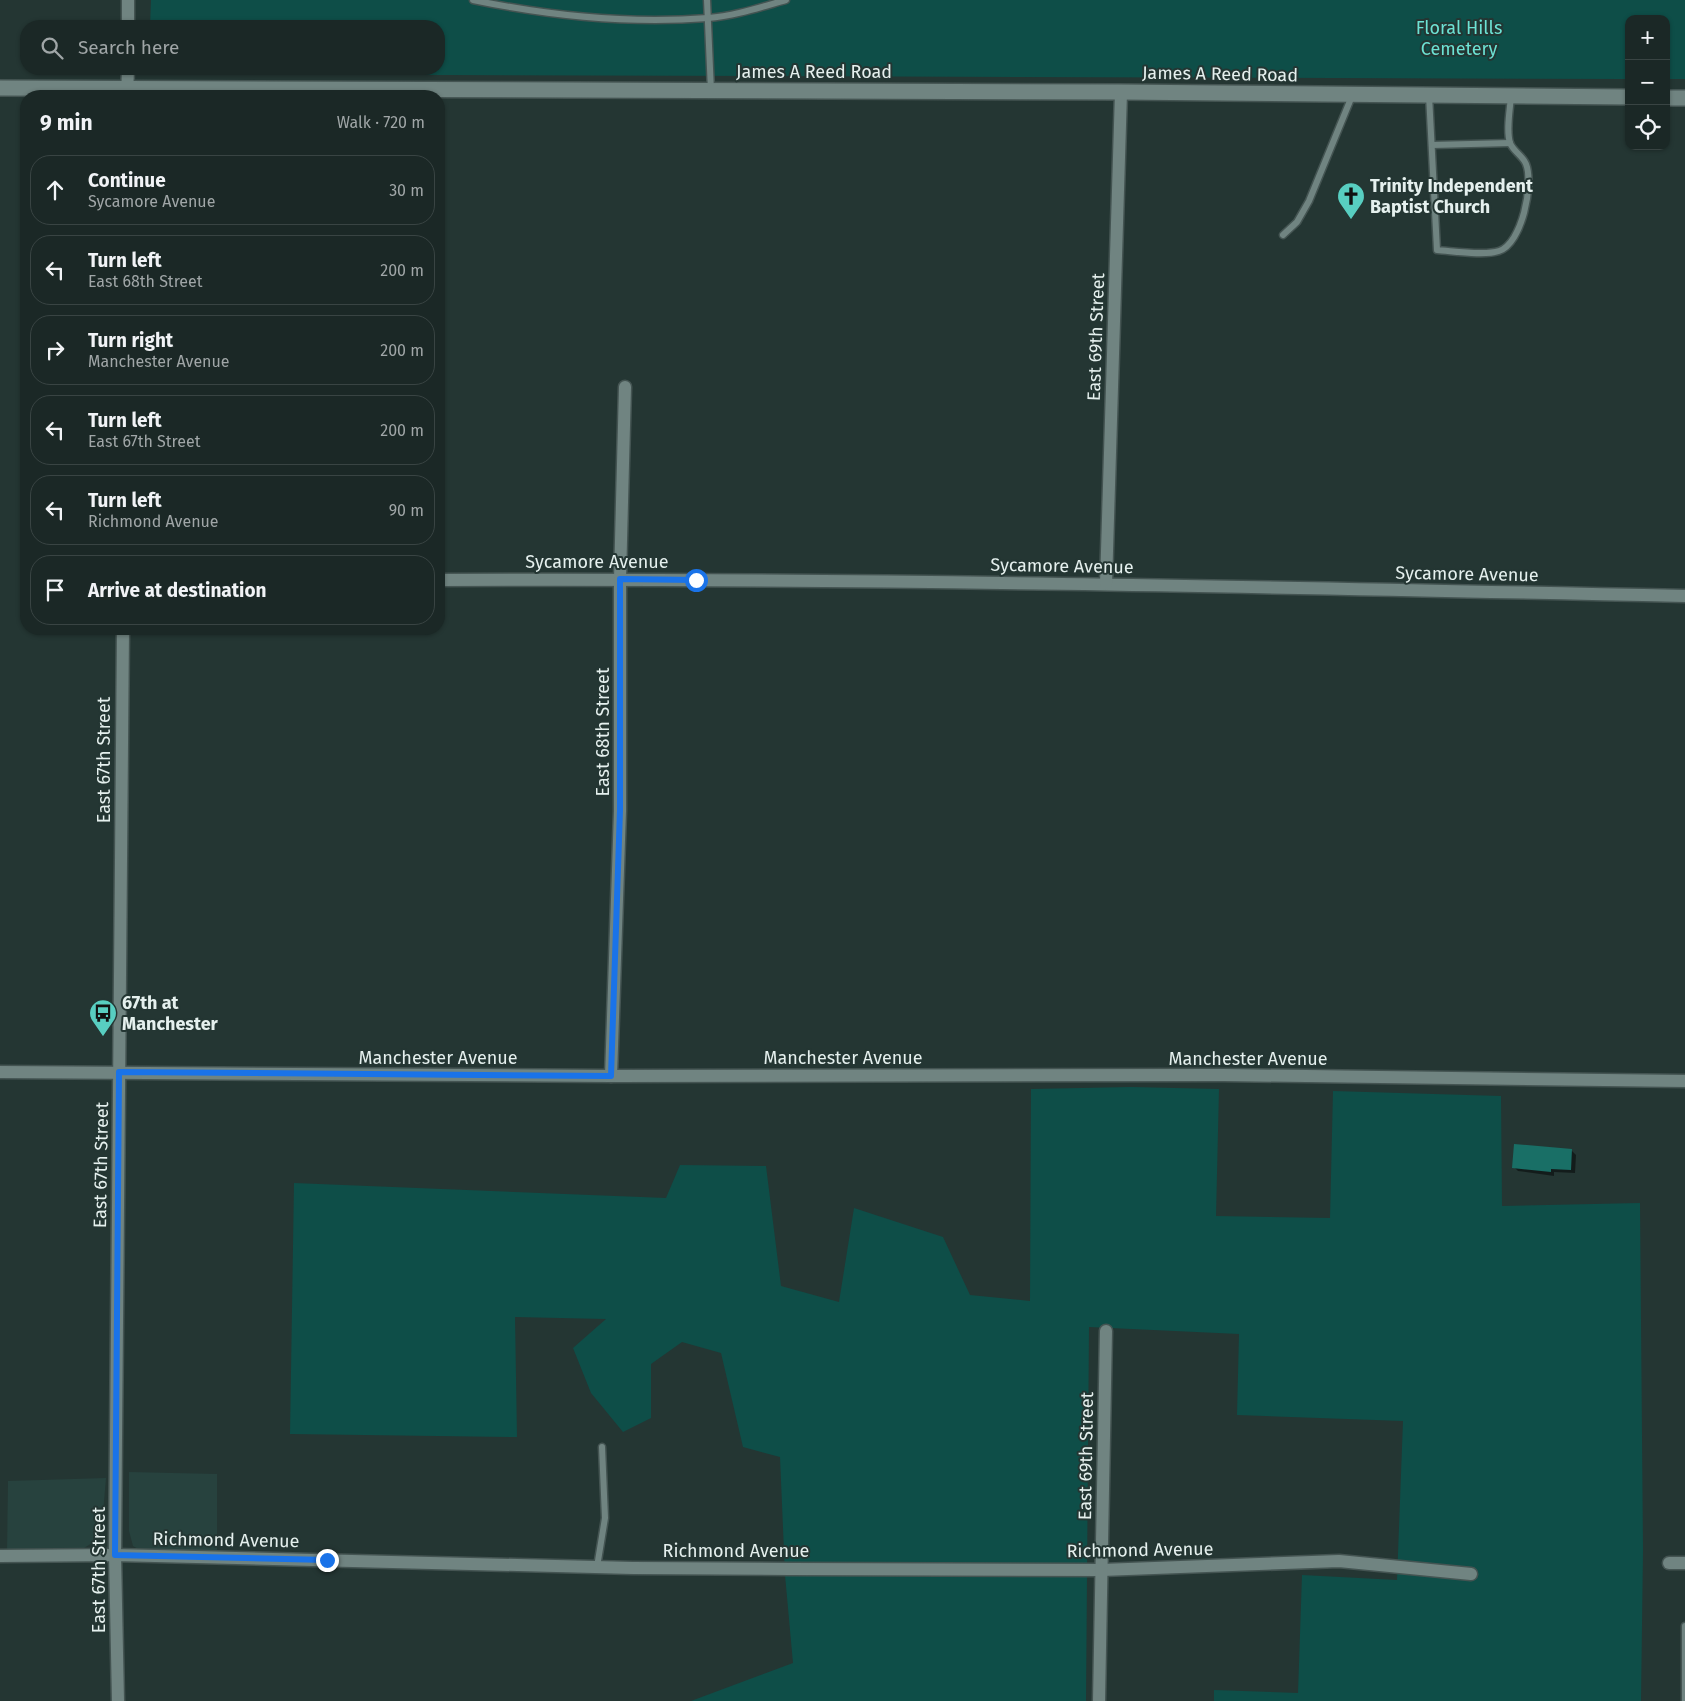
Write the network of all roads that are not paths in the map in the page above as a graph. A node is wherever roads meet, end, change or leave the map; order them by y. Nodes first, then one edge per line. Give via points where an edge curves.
1 (128, 0) edge
2 (474, 0) edge
3 (707, 0) edge
4 (786, 0) edge
5 (710, 18) junction
6 (128, 20) edge
7 (128, 75) edge
8 (0, 88) edge
9 (64, 90) edge
10 (128, 90) edge
11 (445, 91) edge
12 (711, 91) junction
13 (1121, 92) junction
14 (1352, 94) junction
15 (1429, 95) junction
16 (1510, 96) junction
17 (1625, 97) edge
18 (1670, 98) edge
19 (1685, 98) edge
20 (1510, 143) junction
21 (1432, 145) junction
22 (1283, 235) dead end
23 (625, 388) dead end
24 (620, 579) junction
25 (445, 580) edge
26 (1106, 584) junction
27 (1685, 596) edge
28 (123, 635) edge
29 (0, 1072) edge
30 (119, 1072) junction
31 (611, 1076) junction
32 (1685, 1081) edge
33 (1106, 1331) dead end
34 (602, 1447) dead end
35 (115, 1555) junction
36 (0, 1556) edge
37 (1669, 1563) dead end
38 (1685, 1563) edge
39 (597, 1567) junction
40 (1102, 1570) junction
41 (1471, 1574) dead end
42 (1685, 1626) edge
43 (118, 1701) edge
44 (1099, 1701) edge
45 (1685, 1701) edge

1 - 6 street
2 - 5 lane via 585,18
3 - 5 lane
4 - 5 lane
5 - 12 lane
7 - 10 street
8 - 9 street, James A Reed Road
11 - 12 street, James A Reed Road
12 - 13 street, James A Reed Road
13 - 14 street, James A Reed Road
13 - 26 street, East 69th Street
14 - 15 street, James A Reed Road
14 - 22 lane via 1309,201 1297,222
15 - 16 street, James A Reed Road
15 - 21 lane
16 - 17 street, James A Reed Road
16 - 20 lane
18 - 19 street
20 - 21 lane
20 - 21 lane via 1526,164 1529,182 1523,218 1508,246 1499,252 1437,250
23 - 24 street, East 68th Street
24 - 25 street, Sycamore Avenue
24 - 26 street, Sycamore Avenue
24 - 31 street, East 68th Street via 620,810
26 - 27 street, Sycamore Avenue
28 - 30 street, East 67th Street
29 - 30 street, Manchester Avenue
30 - 31 street, Manchester Avenue
30 - 35 street, East 67th Street
31 - 32 street, Manchester Avenue via 1223,1075
33 - 40 street, East 69th Street
34 - 39 lane via 606,1518
35 - 36 street, Richmond Avenue
35 - 39 street, Richmond Avenue
35 - 43 street, East 67th Street
37 - 38 street
39 - 40 street, Richmond Avenue
40 - 41 street, Richmond Avenue via 1339,1561
40 - 44 street, East 69th Street
42 - 45 lane

